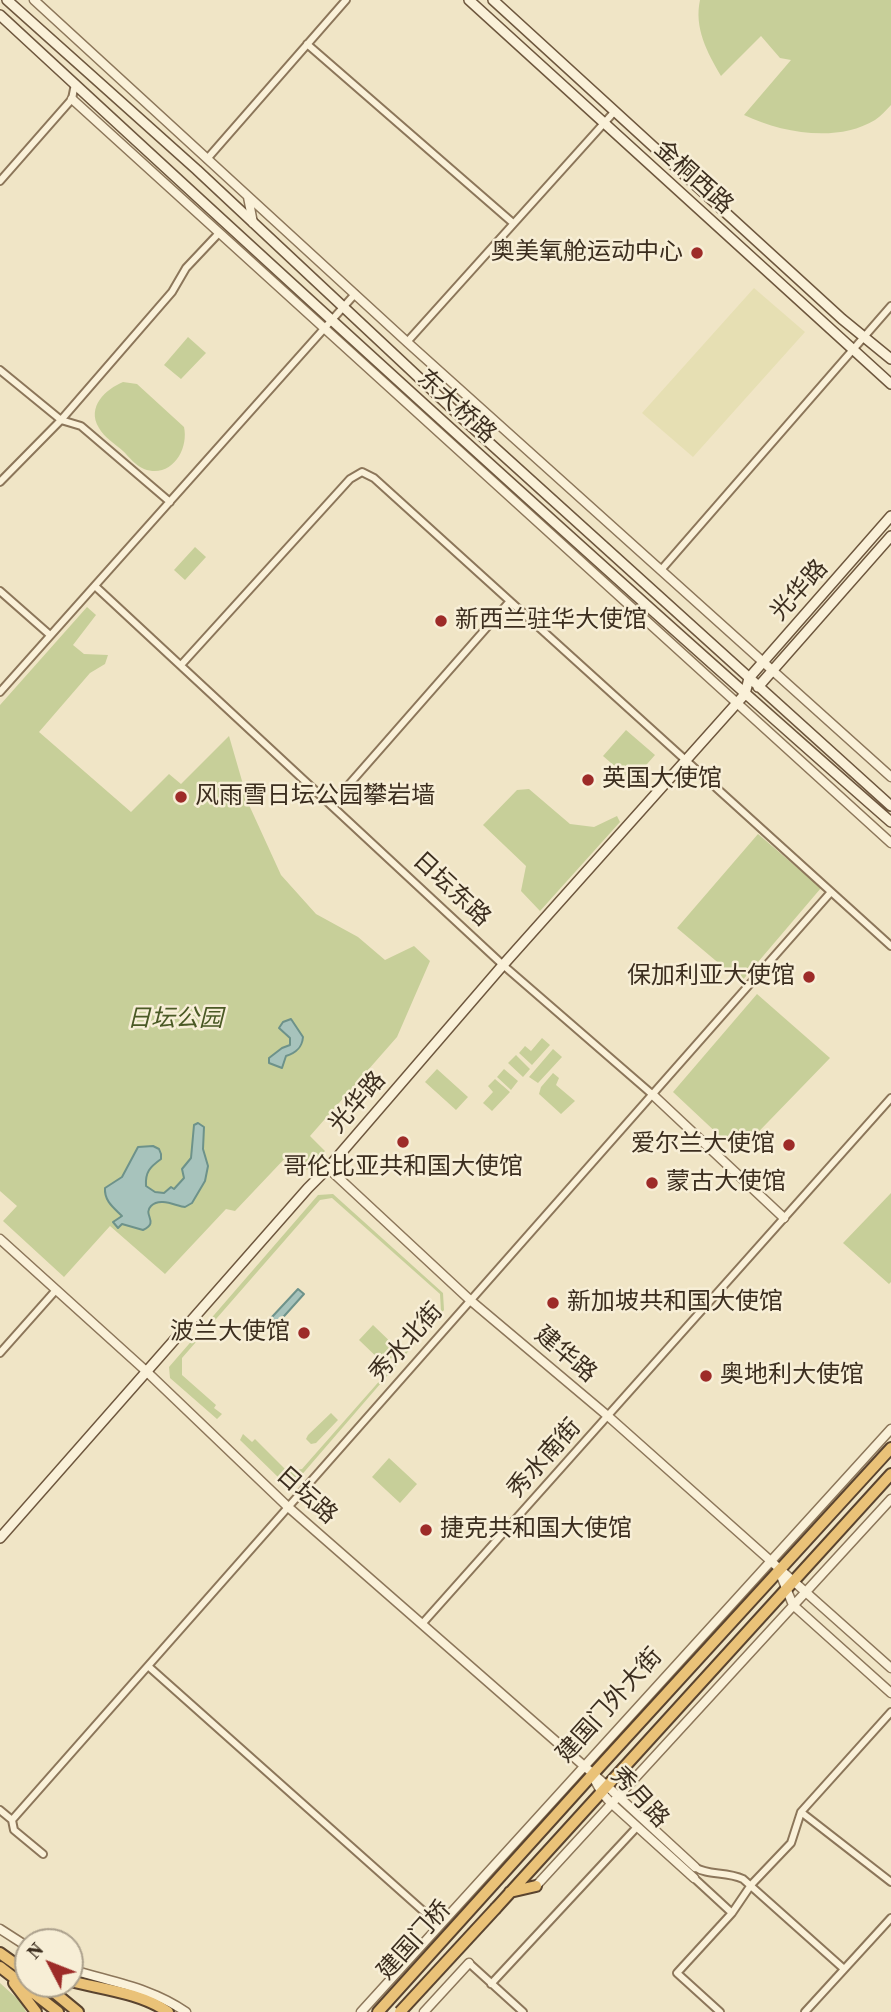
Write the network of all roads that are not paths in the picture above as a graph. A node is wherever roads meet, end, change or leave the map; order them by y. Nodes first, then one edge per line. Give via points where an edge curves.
1 (7, 0) edge
2 (34, 0) edge
3 (346, 0) edge
4 (468, 0) edge
5 (493, 0) edge
6 (0, 15) edge
7 (307, 44) junction
8 (75, 84) junction
9 (72, 99) junction
10 (615, 111) junction
11 (604, 123) junction
12 (207, 159) junction
13 (0, 180) edge
14 (248, 197) junction
15 (253, 223) junction
16 (513, 223) junction
17 (219, 233) junction
18 (355, 294) junction
19 (891, 306) edge
20 (342, 309) junction
21 (328, 325) junction
22 (864, 337) junction
23 (407, 342) junction
24 (853, 350) junction
25 (891, 359) edge
26 (0, 370) edge
27 (891, 384) edge
28 (61, 420) junction
29 (0, 482) edge
30 (170, 502) junction
31 (891, 516) edge
32 (891, 536) edge
33 (661, 570) junction
34 (95, 586) junction
35 (0, 591) edge
36 (510, 601) junction
37 (50, 635) junction
38 (763, 661) junction
39 (181, 665) junction
40 (772, 669) junction
41 (749, 677) junction
42 (758, 687) junction
43 (0, 692) edge
44 (745, 694) junction
45 (736, 702) junction
46 (686, 762) junction
47 (891, 777) edge
48 (331, 805) junction
49 (891, 806) edge
50 (891, 822) edge
51 (891, 843) edge
52 (831, 891) junction
53 (891, 946) edge
54 (503, 965) junction
55 (653, 1096) junction
56 (891, 1098) edge
57 (328, 1168) junction
58 (784, 1218) junction
59 (0, 1239) edge
60 (56, 1290) junction
61 (470, 1300) junction
62 (0, 1353) edge
63 (146, 1371) junction
64 (608, 1417) junction
65 (891, 1429) edge
66 (891, 1448) edge
67 (891, 1474) edge
68 (891, 1499) edge
69 (287, 1506) junction
70 (0, 1538) edge
71 (769, 1562) junction
72 (779, 1570) junction
73 (790, 1585) junction
74 (805, 1592) junction
75 (793, 1605) junction
76 (422, 1624) junction
77 (148, 1666) junction
78 (891, 1668) edge
79 (891, 1693) edge
80 (891, 1712) edge
81 (587, 1771) junction
82 (605, 1790) junction
83 (618, 1796) junction
84 (611, 1803) junction
85 (0, 1810) edge
86 (801, 1812) junction
87 (12, 1820) junction
88 (637, 1827) junction
89 (43, 1854) dead end
90 (695, 1867) joint
91 (694, 1878) joint
92 (891, 1882) edge
93 (751, 1885) junction
94 (536, 1886) joint
95 (510, 1892) junction
96 (482, 1898) joint
97 (732, 1913) junction
98 (430, 1917) dead end
99 (891, 1918) edge
100 (469, 1963) joint
101 (0, 1968) edge
102 (844, 1969) junction
103 (84, 1973) edge
104 (84, 1984) edge
105 (491, 1984) junction
106 (61, 1998) edge
107 (36, 2012) edge
108 (58, 2012) edge
109 (78, 2012) edge
110 (167, 2012) edge
111 (186, 2012) edge
112 (361, 2012) edge
113 (378, 2012) edge
114 (400, 2012) edge
115 (424, 2012) edge
116 (523, 2012) edge
117 (720, 2012) edge
118 (805, 2012) edge

1 - 15 main road, 东大桥路
2 - 12 street
3 - 7 street
4 - 11 main road, 金桐西路
5 - 10 main road, 金桐西路
6 - 8 main road, 东大桥路
7 - 12 street
7 - 16 street
8 - 9 street
8 - 21 main road, 东大桥路
9 - 13 street
9 - 17 street
10 - 11 street
10 - 22 main road, 金桐西路
11 - 16 street
11 - 24 main road, 金桐西路
12 - 14 street
14 - 15 street
14 - 18 street
15 - 20 main road, 东大桥路
16 - 23 street
17 - 21 street
17 - 28 street
18 - 20 street
18 - 23 street
19 - 22 street
20 - 21 street
20 - 41 main road, 东大桥路
21 - 30 street
21 - 44 main road, 东大桥路
21 - 45 street
22 - 24 street
22 - 25 main road, 金桐西路
23 - 33 street
24 - 27 main road, 金桐西路
24 - 33 street
26 - 28 street
28 - 29 street
28 - 30 street via 80,426
30 - 34 street
31 - 38 main road, 光华路
32 - 40 main road, 光华路
33 - 38 street
34 - 37 street
34 - 39 street, 日坛东路
35 - 37 street
36 - 39 street via 362,472 350,479
36 - 46 street
36 - 48 street
37 - 43 street
38 - 40 street
38 - 41 main road, 光华路
39 - 48 street, 日坛东路
40 - 42 main road, 光华路
40 - 47 street
41 - 42 main road, 东大桥路
41 - 44 main road, 光华路
42 - 44 street, 光华路
42 - 49 main road, 东大桥路
44 - 45 main road, 光华路
44 - 50 main road, 东大桥路
45 - 46 main road, 光华路
45 - 51 street
46 - 52 street
46 - 54 main road, 光华路
48 - 54 street, 日坛东路
52 - 53 street
52 - 55 street, 秀水北街
54 - 55 street, 日坛东路
54 - 57 main road, 光华路
55 - 58 street, 日坛东路
55 - 61 street, 秀水北街
56 - 58 street, 秀水南街
57 - 61 street, 建华路
57 - 63 main road, 光华路
58 - 64 street, 秀水南街
59 - 60 street, 日坛路
60 - 62 street
60 - 63 street, 日坛路
61 - 64 street, 建华路
61 - 69 street, 秀水北街
63 - 69 street, 日坛路
63 - 70 main road, 光华路
64 - 71 street, 建华路
64 - 76 street, 秀水南街
65 - 71 street, 建国门外大街
66 - 72 highway, 建国门外大街
67 - 73 highway
68 - 74 street
69 - 76 street, 日坛路
69 - 77 street, 秀水北街
71 - 72 street, 建华路
71 - 81 street, 建国门外大街
72 - 73 street
72 - 81 highway, 建国门外大街
73 - 74 street
73 - 75 street
73 - 82 highway
74 - 75 street
74 - 78 street
75 - 79 street
75 - 83 street
76 - 81 street, 日坛路
77 - 87 street, 秀水北街
77 - 98 street
80 - 86 street
81 - 82 street, 秀月路
81 - 96 highway, 建国门外大街
81 - 112 street, 建国门外大街
82 - 83 street, 秀月路
82 - 84 street, 秀月路
82 - 95 highway
83 - 84 street
83 - 90 street, 秀月路
84 - 88 street, 秀月路
84 - 94 street
85 - 87 street
86 - 92 street
86 - 93 street via 791,1843
87 - 89 street via 14,1830
88 - 91 street, 秀月路
88 - 105 street
90 - 93 street via 730,1873
91 - 97 street, 秀月路
93 - 97 street
93 - 102 street
94 - 95 highway
95 - 114 highway, 建国门桥, bridge
96 - 113 highway, 建国门桥
97 - 117 street via 677,1973
99 - 102 street
100 - 105 street
100 - 115 street
101 - 107 highway
101 - 108 highway
102 - 118 street
103 - 111 street via 144,1989
104 - 110 highway via 134,1997
105 - 116 street
106 - 109 highway

